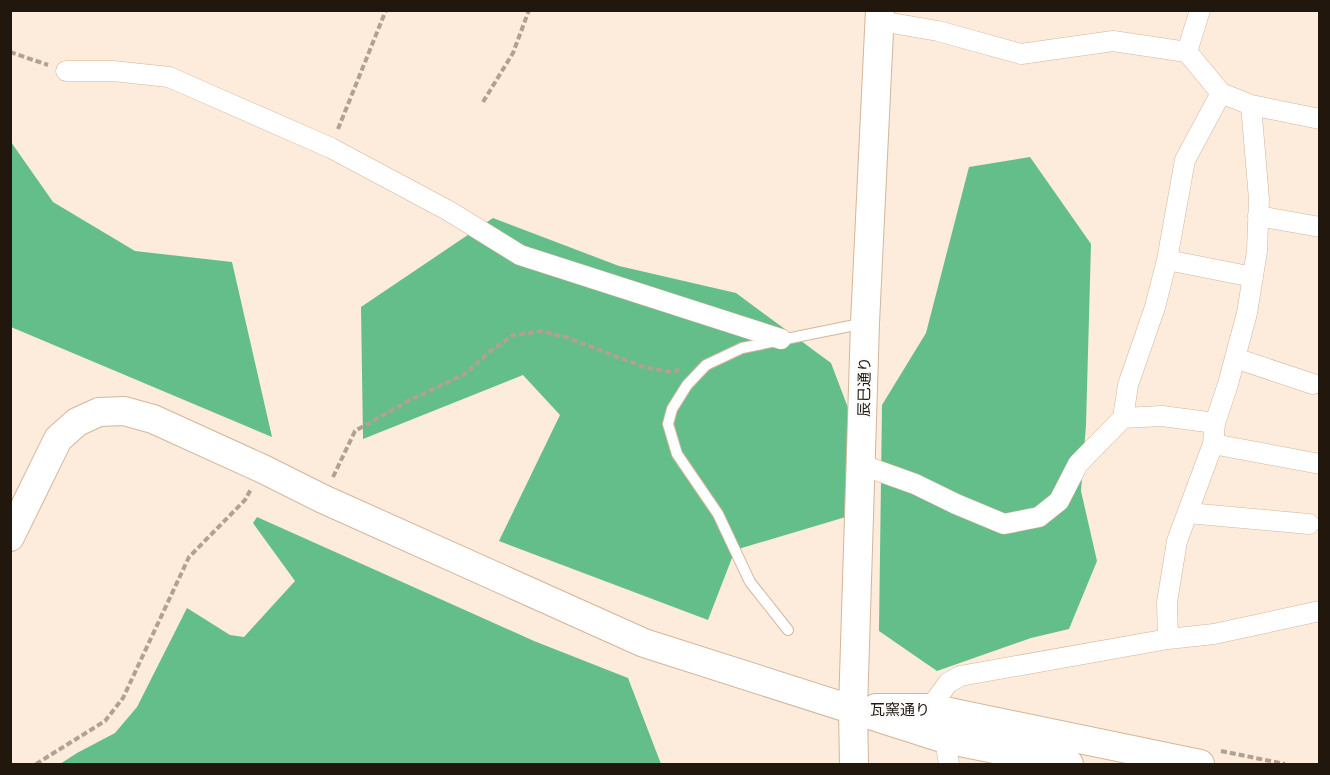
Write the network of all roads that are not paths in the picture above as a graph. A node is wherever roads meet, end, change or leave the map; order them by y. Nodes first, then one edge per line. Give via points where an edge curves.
1 (1200, 10) edge
2 (880, 16) edge
3 (1187, 52) junction
4 (66, 71) road end
5 (1221, 93) junction
6 (1251, 105) junction
7 (1320, 119) edge
8 (1258, 216) junction
9 (1320, 227) edge
10 (1167, 260) junction
11 (1253, 277) junction
12 (865, 323) junction
13 (782, 339) junction
14 (1235, 358) junction
15 (1313, 384) dead end
16 (1123, 418) junction
17 (1215, 423) junction
18 (1213, 444) junction
19 (1320, 464) edge
20 (862, 465) junction
21 (1188, 513) junction
22 (1309, 524) dead end
23 (10, 537) edge
24 (1320, 611) edge
25 (788, 630) dead end
26 (1168, 639) junction
27 (930, 708) junction
28 (853, 709) junction
29 (947, 752) edge
30 (854, 765) edge
31 (1070, 765) edge
32 (1200, 765) edge

1 - 3 street
2 - 3 street via 1021,54 1113,41
2 - 12 street, 辰巳通り
3 - 5 street
4 - 13 street via 169,77 331,148 520,255
5 - 6 street
5 - 10 street via 1185,160
6 - 7 street
6 - 8 street
8 - 9 street
8 - 11 street
10 - 11 street
10 - 16 street via 1128,385
11 - 14 street
12 - 13 lane
12 - 20 street, 辰巳通り
13 - 25 lane via 742,348 706,365 687,385 668,424 677,454 718,514 750,582
14 - 15 street
14 - 17 street
16 - 17 street via 1162,416
16 - 20 street via 1078,464 1059,501 1039,517 1004,524
17 - 18 street
18 - 19 street
18 - 21 street
20 - 28 street, 辰巳通り
21 - 22 street
21 - 26 street via 1171,570
23 - 28 street via 58,439 77,422 99,412 124,411 153,419 644,644
24 - 26 street via 1214,634
26 - 27 street via 960,676 948,683
27 - 28 street, 瓦窯通り
27 - 32 street, 瓦窯通り
28 - 29 street, 瓦窯通り
28 - 30 street, 辰巳通り
29 - 31 street, 瓦窯通り

